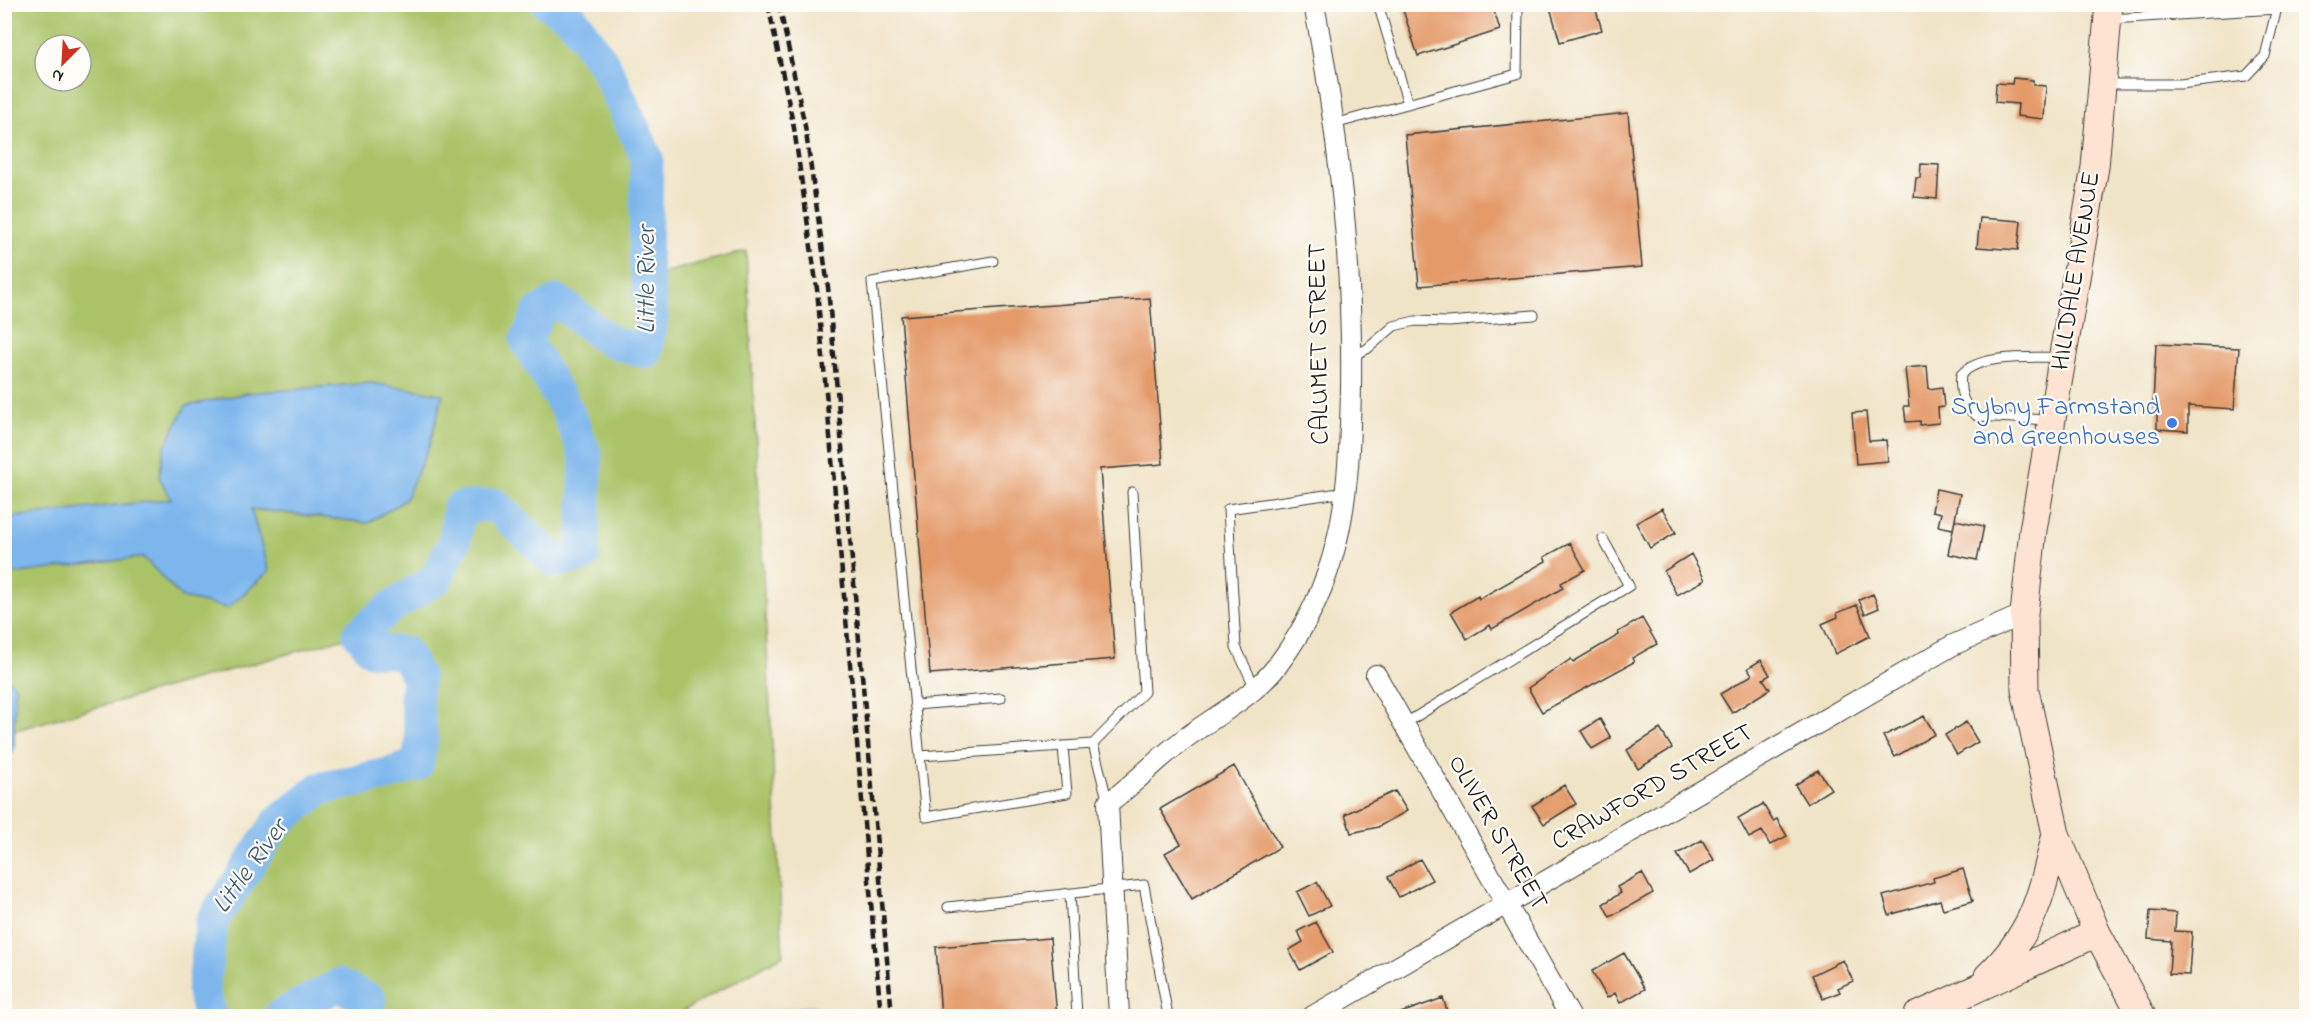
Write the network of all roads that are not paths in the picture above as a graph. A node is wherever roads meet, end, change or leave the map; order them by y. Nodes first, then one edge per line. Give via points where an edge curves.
1 (1314, 4) edge
2 (1378, 4) edge
3 (1518, 4) edge
4 (2277, 7) edge
5 (2108, 12) edge
6 (2104, 84) junction
7 (1408, 104) junction
8 (1334, 124) junction
9 (993, 261) dead end
10 (1534, 315) dead end
11 (1352, 356) junction
12 (2063, 356) junction
13 (2052, 420) junction
14 (1132, 492) dead end
15 (1346, 492) junction
16 (1603, 539) dead end
17 (2024, 614) junction
18 (1376, 675) dead end
19 (1255, 688) junction
20 (1001, 698) dead end
21 (915, 705) junction
22 (1404, 724) junction
23 (1093, 744) junction
24 (1063, 746) junction
25 (920, 756) junction
26 (1108, 803) junction
27 (2056, 834) junction
28 (1111, 889) junction
29 (1070, 894) junction
30 (1506, 904) junction
31 (948, 907) dead end
32 (2097, 933) junction
33 (1975, 989) junction
34 (1077, 1017) edge
35 (1119, 1017) edge
36 (1168, 1017) edge
37 (1313, 1017) edge
38 (1570, 1017) edge
39 (1917, 1017) edge
40 (2142, 1017) edge

1 - 8 street, CALUMET STREET
2 - 7 lane
3 - 7 lane via 1517,74
4 - 5 lane
4 - 6 lane via 2265,56 2246,75 2180,84
5 - 6 main road, HILLDALE AVENUE
6 - 12 main road, HILLDALE AVENUE via 2095,167
7 - 8 lane
8 - 11 street, CALUMET STREET via 1344,205
9 - 21 lane via 872,282
10 - 11 lane via 1415,321 1394,326 1367,349
11 - 15 street, CALUMET STREET
12 - 13 main road, HILLDALE AVENUE
12 - 13 lane via 1991,360 1966,368 1961,375 1963,399 1977,416
13 - 17 main road, HILLDALE AVENUE via 2033,530
14 - 23 lane via 1144,693
15 - 19 street, CALUMET STREET via 1337,541 1313,610 1275,669
15 - 19 lane via 1228,509 1236,646
16 - 22 lane via 1629,586
17 - 27 main road, HILLDALE AVENUE via 2025,690
17 - 30 street, CRAWFORD STREET via 1953,645
18 - 22 street, OLIVER STREET
19 - 26 street, CALUMET STREET via 1174,747
20 - 21 lane
21 - 25 lane
22 - 30 street, OLIVER STREET
23 - 24 lane
23 - 26 lane
24 - 25 lane
24 - 25 lane via 1067,793 926,817
26 - 28 street
27 - 32 main road, HILLDALE AVENUE
27 - 33 main road via 2038,902 2022,936 2011,954
28 - 29 lane
28 - 35 street
28 - 36 lane via 1144,885
29 - 31 lane
29 - 34 lane
30 - 37 street, CRAWFORD STREET
30 - 38 street, OLIVER STREET
32 - 33 main road
32 - 40 main road, HILLDALE AVENUE
33 - 39 main road

